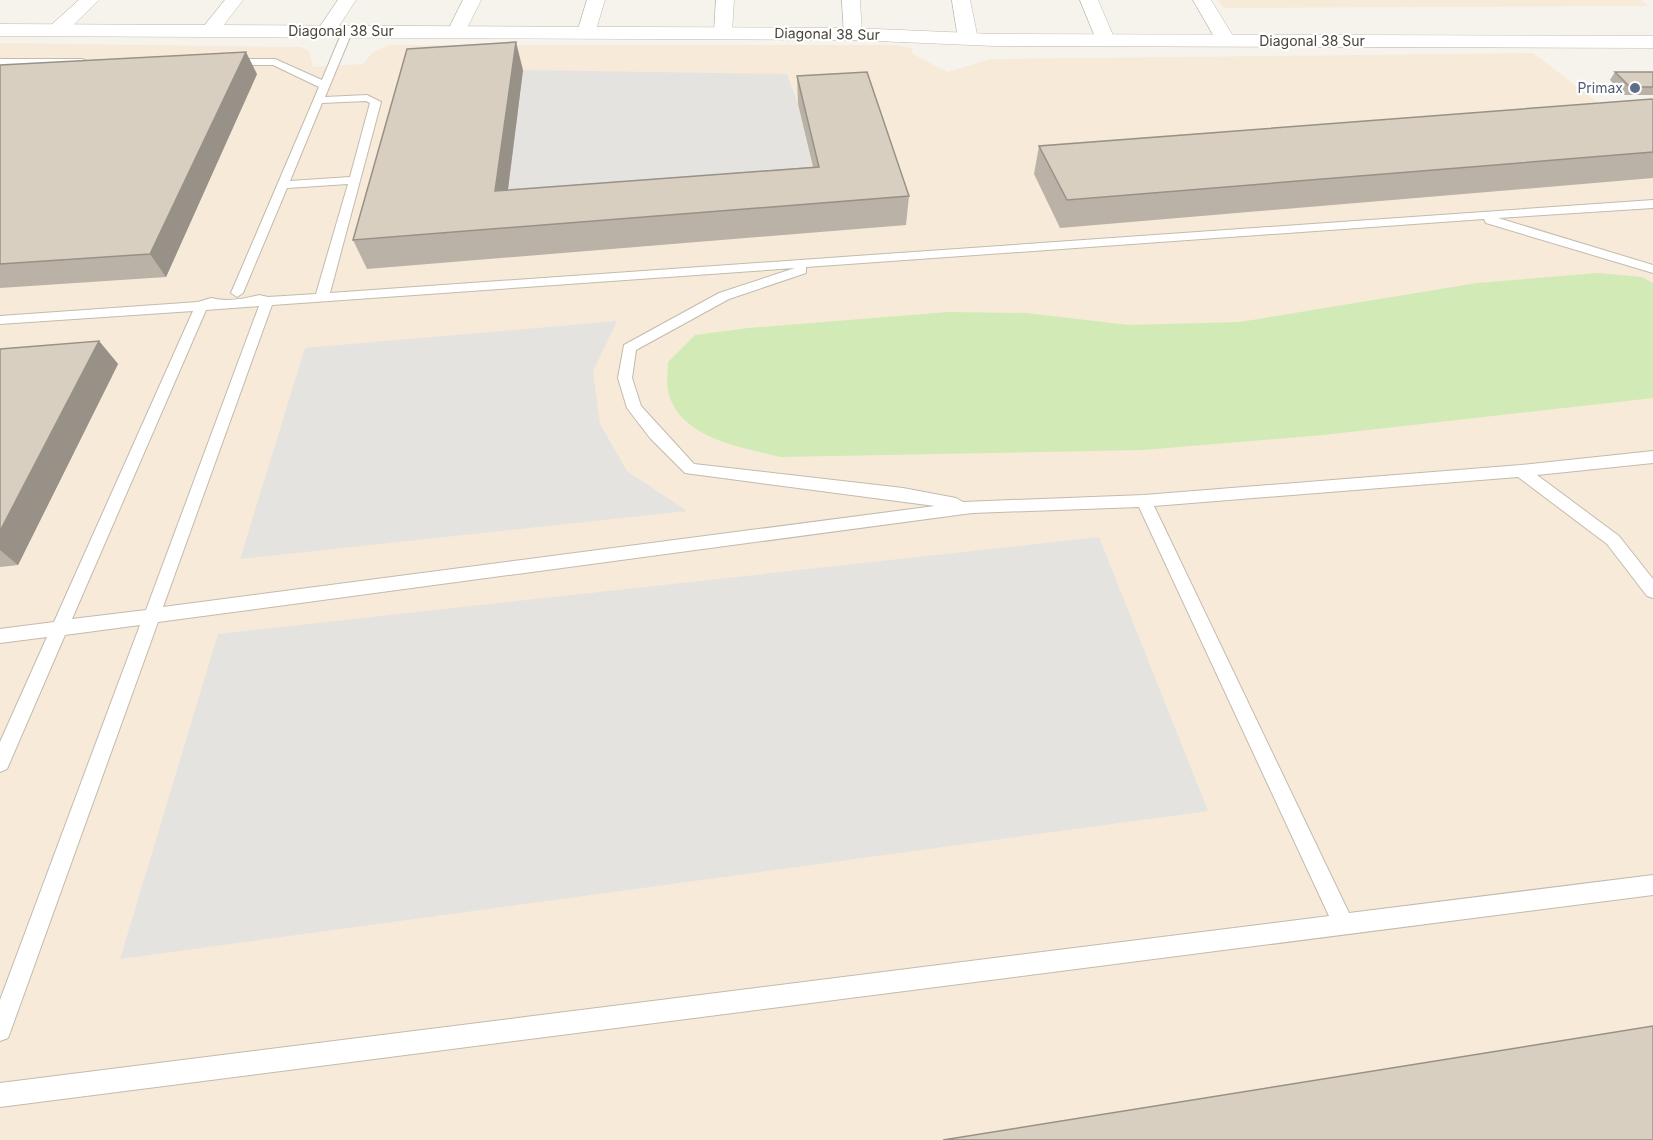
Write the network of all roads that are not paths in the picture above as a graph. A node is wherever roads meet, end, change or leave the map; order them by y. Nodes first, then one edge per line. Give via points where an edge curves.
1 (90, 0) edge
2 (234, 0) edge
3 (347, 0) edge
4 (472, 0) edge
5 (596, 0) edge
6 (725, 0) edge
7 (851, 0) edge
8 (961, 0) edge
9 (1089, 0) edge
10 (1202, 0) edge
11 (0, 30) edge
12 (57, 30) junction
13 (209, 31) junction
14 (326, 31) junction
15 (347, 32) junction
16 (456, 32) junction
17 (586, 33) junction
18 (723, 33) junction
19 (853, 34) junction
20 (968, 39) junction
21 (1105, 40) junction
22 (1226, 40) junction
23 (1653, 42) edge
24 (0, 62) edge
25 (96, 62) edge
26 (215, 62) edge
27 (325, 86) junction
28 (318, 100) junction
29 (353, 180) junction
30 (282, 185) junction
31 (1653, 204) edge
32 (1477, 216) junction
33 (826, 262) junction
34 (1653, 269) edge
35 (237, 293) junction
36 (322, 297) junction
37 (267, 301) junction
38 (202, 305) junction
39 (0, 320) edge
40 (1653, 457) edge
41 (1521, 471) junction
42 (1144, 501) junction
43 (972, 507) junction
44 (1653, 591) edge
45 (150, 617) junction
46 (59, 630) junction
47 (0, 636) edge
48 (0, 763) edge
49 (1653, 885) edge
50 (1344, 925) junction
51 (0, 1030) edge
52 (0, 1095) edge

1 - 12 street
2 - 13 street
3 - 14 street
4 - 16 street
5 - 17 street
6 - 18 street
7 - 19 street
8 - 20 street
9 - 21 street
10 - 22 street
11 - 12 street, Diagonal 38 Sur
12 - 13 street, Diagonal 38 Sur
13 - 14 street, Diagonal 38 Sur
14 - 15 street, Diagonal 38 Sur
15 - 16 street, Diagonal 38 Sur
15 - 27 lane
16 - 17 street, Diagonal 38 Sur
17 - 18 street, Diagonal 38 Sur
18 - 19 street, Diagonal 38 Sur
19 - 20 street, Diagonal 38 Sur
20 - 21 street, Diagonal 38 Sur
21 - 22 street, Diagonal 38 Sur
22 - 23 street, Diagonal 38 Sur
24 - 25 lane
26 - 27 lane via 275,62
27 - 28 lane
28 - 29 lane via 368,98 376,102
28 - 30 lane
29 - 30 lane
29 - 36 lane
30 - 35 lane
31 - 32 lane
32 - 33 lane
32 - 34 lane
33 - 36 lane
33 - 43 lane via 724,296 629,348 625,378 634,408 690,469 903,494
35 - 37 lane
35 - 38 lane
36 - 37 lane
37 - 38 lane
37 - 45 lane
38 - 39 lane
38 - 46 lane
40 - 41 lane
41 - 42 lane
41 - 44 lane via 1614,540
42 - 43 lane
42 - 50 lane
43 - 45 lane
45 - 46 lane
45 - 51 lane
46 - 47 lane
46 - 48 lane
49 - 50 lane
50 - 52 lane

